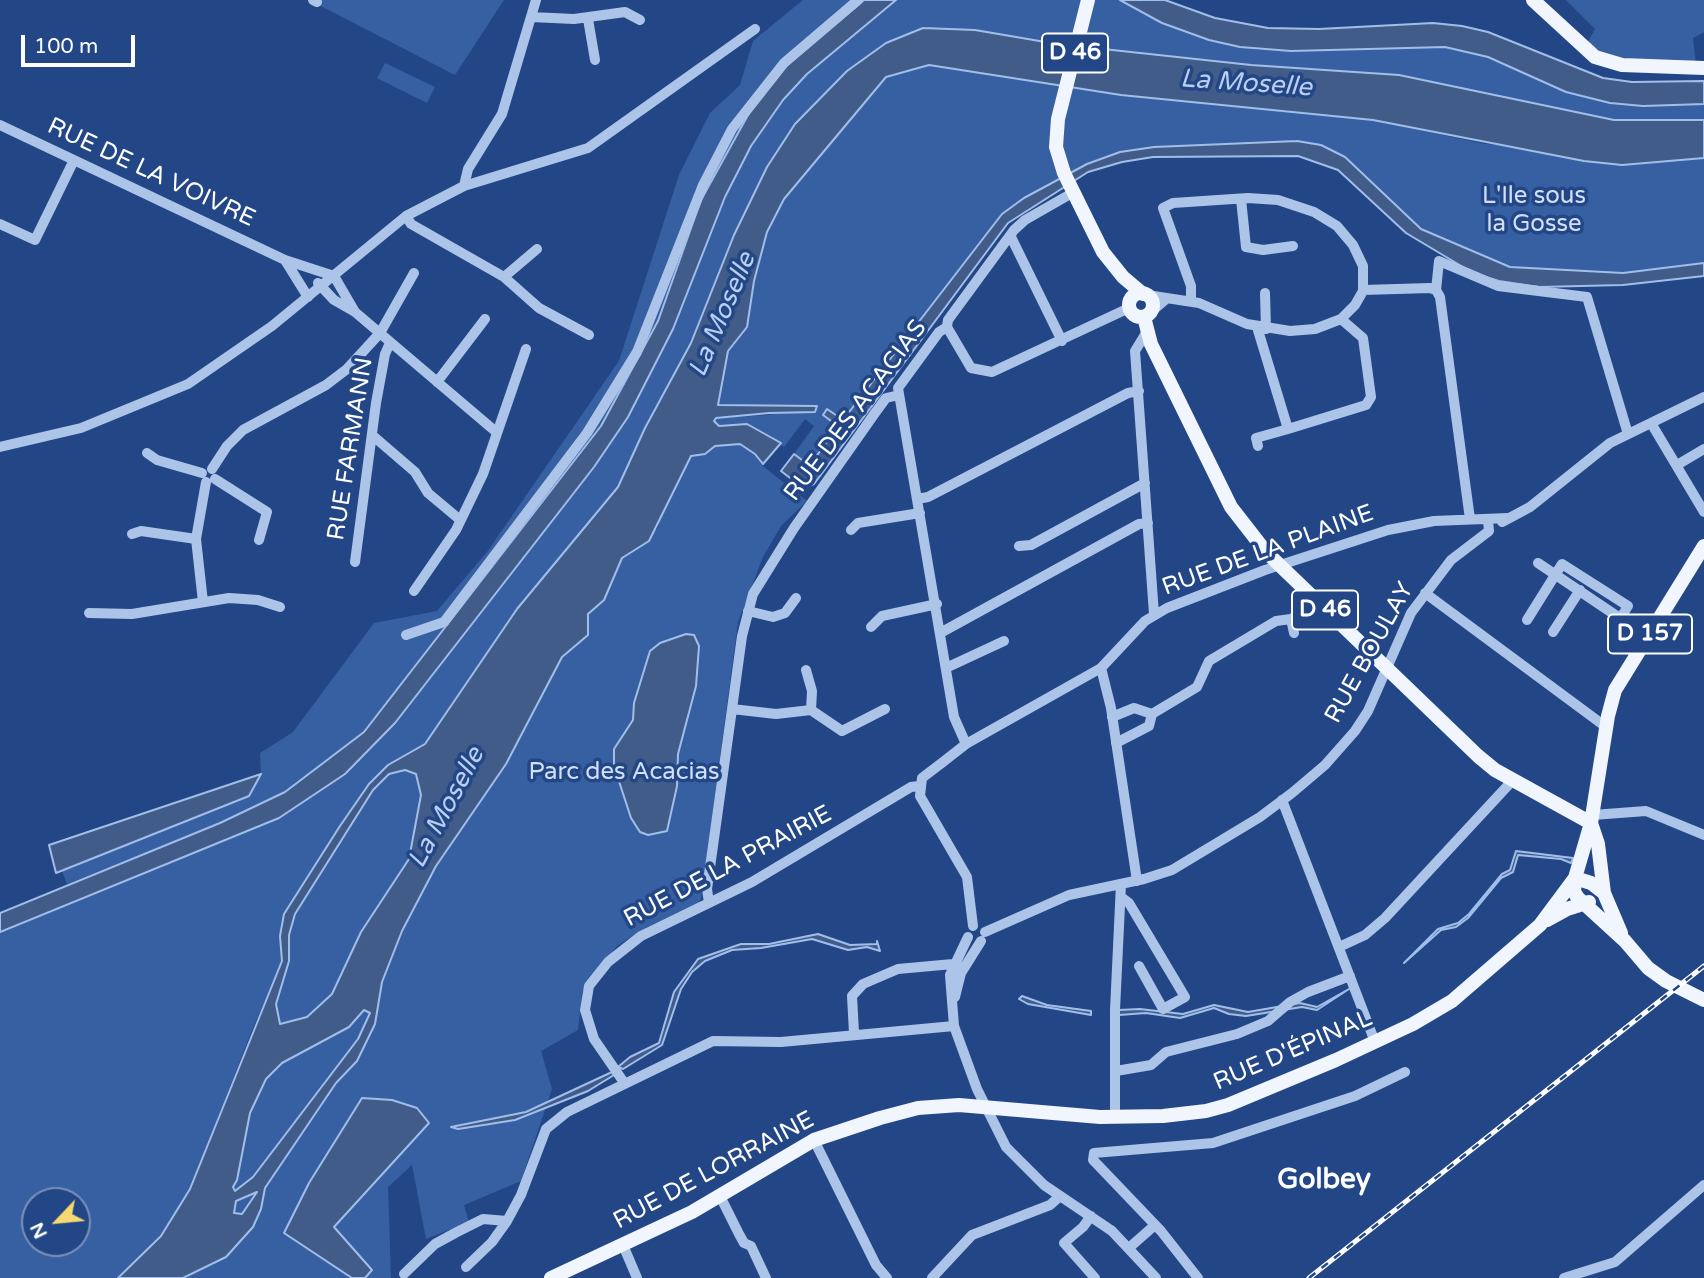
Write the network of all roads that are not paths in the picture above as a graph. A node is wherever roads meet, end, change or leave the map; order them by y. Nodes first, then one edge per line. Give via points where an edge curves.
1 (536, 0) edge
2 (858, 0) edge
3 (1088, 0) edge
4 (1533, 0) edge
5 (531, 17) junction
6 (588, 19) junction
7 (640, 20) dead end
8 (755, 29) dead end
9 (595, 60) dead end
10 (1704, 68) edge
11 (0, 125) edge
12 (74, 160) junction
13 (464, 186) junction
14 (1072, 190) junction
15 (1241, 199) junction
16 (406, 216) junction
17 (0, 224) edge
18 (1011, 237) junction
19 (1293, 246) dead end
20 (537, 248) dead end
21 (285, 260) junction
22 (309, 268) junction
23 (414, 273) dead end
24 (334, 276) junction
25 (504, 277) junction
26 (321, 287) junction
27 (1363, 290) junction
28 (1436, 290) junction
29 (1265, 293) dead end
30 (1190, 296) junction
31 (308, 297) junction
32 (1138, 299) junction
33 (1165, 300) junction
34 (355, 312) junction
35 (1147, 314) junction
36 (485, 319) dead end
37 (1341, 319) junction
38 (947, 327) junction
39 (1262, 328) junction
40 (380, 333) junction
41 (1146, 333) junction
42 (589, 335) dead end
43 (1062, 341) junction
44 (390, 343) junction
45 (526, 349) dead end
46 (437, 382) junction
47 (1139, 391) junction
48 (899, 395) junction
49 (1704, 397) edge
50 (1651, 423) junction
51 (1288, 429) junction
52 (495, 431) junction
53 (1628, 434) junction
54 (372, 435) junction
55 (1258, 446) dead end
56 (0, 447) edge
57 (1704, 449) edge
58 (147, 453) dead end
59 (1677, 465) junction
60 (209, 476) junction
61 (1145, 484) junction
62 (917, 499) junction
63 (1704, 512) edge
64 (920, 513) junction
65 (459, 519) junction
66 (1470, 519) junction
67 (1148, 523) junction
68 (1489, 525) junction
69 (851, 530) dead end
70 (132, 534) dead end
71 (196, 539) junction
72 (259, 540) dead end
73 (1019, 546) dead end
74 (1704, 546) edge
75 (355, 562) dead end
76 (1538, 563) dead end
77 (1279, 566) junction
78 (1556, 575) junction
79 (1580, 590) junction
80 (414, 591) dead end
81 (1425, 593) junction
82 (796, 598) dead end
83 (203, 602) junction
84 (1317, 603) junction
85 (937, 604) junction
86 (280, 607) dead end
87 (748, 611) junction
88 (89, 613) dead end
89 (1154, 614) junction
90 (1291, 619) junction
91 (1620, 619) junction
92 (1527, 620) dead end
93 (871, 627) dead end
94 (942, 632) junction
95 (1553, 632) dead end
96 (1294, 633) dead end
97 (406, 635) dead end
98 (1648, 637) junction
99 (1004, 642) dead end
100 (948, 667) junction
101 (1101, 668) junction
102 (1385, 669) junction
103 (806, 670) dead end
104 (732, 709) junction
105 (886, 709) dead end
106 (811, 710) junction
107 (1152, 714) junction
108 (1112, 717) junction
109 (1606, 727) junction
110 (1116, 743) junction
111 (967, 744) junction
112 (1513, 780) junction
113 (919, 786) junction
114 (1282, 800) junction
115 (1592, 819) junction
116 (1704, 835) edge
117 (1575, 878) junction
118 (1137, 881) junction
119 (1121, 884) junction
120 (1604, 893) junction
121 (1121, 897) junction
122 (709, 904) junction
123 (1584, 905) junction
124 (1540, 925) junction
125 (973, 926) junction
126 (968, 937) junction
127 (983, 937) junction
128 (1625, 941) junction
129 (1339, 947) junction
130 (953, 964) junction
131 (1139, 966) dead end
132 (1350, 976) junction
133 (1704, 1000) edge
134 (953, 1006) junction
135 (954, 1026) junction
136 (854, 1034) junction
137 (1375, 1042) junction
138 (1116, 1071) junction
139 (1405, 1072) dead end
140 (625, 1084) junction
141 (985, 1105) junction
142 (1010, 1107) junction
143 (1115, 1116) junction
144 (998, 1133) junction
145 (814, 1140) junction
146 (1704, 1185) edge
147 (720, 1196) junction
148 (1060, 1196) junction
149 (1091, 1216) junction
150 (507, 1221) junction
151 (1155, 1225) junction
152 (623, 1245) junction
153 (1130, 1247) junction
154 (466, 1267) dead end
155 (404, 1273) dead end
156 (1195, 1277) edge
157 (551, 1278) edge
158 (637, 1278) edge
159 (766, 1278) edge
160 (887, 1278) edge
161 (932, 1278) edge
162 (1095, 1278) edge
163 (1156, 1278) edge
164 (1564, 1278) edge

1 - 5 street
2 - 97 street via 784,63 732,129 703,185 637,352 587,433 444,622
3 - 14 main road, D 46 via 1056,147
4 - 10 main road via 1591,53 1622,65
5 - 6 street
5 - 13 street via 502,114 468,169
6 - 7 street via 625,12
6 - 9 street
8 - 13 street via 588,148
11 - 12 street, RUE DE LA VOIVRE
12 - 17 street via 34,240
12 - 21 street, RUE DE LA VOIVRE
13 - 16 street
14 - 18 street, RUE DES ACACIAS via 1025,220
14 - 32 main road via 1103,252
15 - 19 street via 1246,247
15 - 27 street via 1278,200 1314,212 1337,226 1363,266
15 - 30 street via 1173,203 1163,208 1191,286
16 - 24 street
16 - 25 street via 411,224
18 - 38 street, RUE DES ACACIAS
18 - 43 street
20 - 25 street
21 - 22 street, RUE DE LA VOIVRE
21 - 31 street
22 - 24 street, RUE DE LA VOIVRE
22 - 26 street
23 - 40 street
24 - 26 street
24 - 34 street
25 - 42 street via 539,308
26 - 31 street
26 - 34 street
27 - 28 street
27 - 37 street
28 - 53 street via 1439,261 1498,286 1587,297
28 - 66 street
29 - 39 street
30 - 33 street
30 - 39 street
31 - 56 street via 188,384 82,428
32 - 33 street
32 - 35 main road via 1152,302
32 - 35 main road via 1134,316
32 - 43 street
33 - 35 street
34 - 40 street
35 - 41 main road, D 46
36 - 46 street
37 - 39 street via 1315,329
37 - 51 street via 1363,338 1371,397 1366,405
38 - 43 street via 966,362 983,372
38 - 48 street, RUE DES ACACIAS via 902,381
39 - 51 street
40 - 44 street
40 - 60 street via 326,385 243,430
41 - 47 street via 1135,351
41 - 77 main road, D 46 via 1231,507
44 - 46 street
44 - 54 street, RUE FARMANN
45 - 52 street
46 - 52 street
47 - 61 street
47 - 62 street
48 - 62 street
48 - 87 street, RUE DES ACACIAS via 886,398 771,563
49 - 50 street, RUE BOULAY
50 - 53 street, RUE BOULAY
50 - 59 street
51 - 55 street via 1256,438
52 - 65 street via 483,474
53 - 68 street, RUE BOULAY via 1578,466 1530,507
54 - 65 street
54 - 75 street, RUE FARMANN
57 - 59 street
58 - 60 street
59 - 63 street
60 - 71 street
60 - 72 street via 267,512
61 - 67 street
61 - 73 street via 1031,545
62 - 64 street
64 - 69 street via 858,523
64 - 85 street
65 - 80 street via 435,565
66 - 68 street, RUE DE LA PLAINE
66 - 77 street, RUE DE LA PLAINE via 1388,530
67 - 89 street
67 - 94 street
68 - 81 street, RUE BOULAY via 1451,560
70 - 71 street via 141,531
71 - 83 street
74 - 98 main road, D 157
76 - 78 street
77 - 84 main road, D 46
77 - 89 street, RUE DE LA PLAINE
78 - 79 street
78 - 91 street via 1562,564 1628,606
78 - 92 street
79 - 91 street
79 - 95 street
81 - 102 street, RUE BOULAY via 1410,613
81 - 109 street
82 - 87 street via 785,613 773,617
83 - 86 street via 229,598
83 - 88 street via 132,614
84 - 90 street
84 - 102 main road, D 46
85 - 93 street via 882,616
85 - 94 street
87 - 104 street, RUE DES ACACIAS
89 - 101 street, RUE DE LA PLAINE
90 - 96 street
90 - 107 street via 1276,621 1209,661 1197,687
91 - 98 street
94 - 100 street
98 - 109 main road, D 157 via 1615,690
99 - 100 street
100 - 111 street via 954,717
101 - 108 street
101 - 111 street, RUE DE LA PLAINE
102 - 112 main road, D 46 via 1478,757
102 - 114 street, RUE BOULAY via 1355,731 1325,765
103 - 106 street via 813,691
104 - 106 street via 776,714
104 - 122 street, RUE DES ACACIAS via 707,889
105 - 106 street via 842,731
107 - 108 street via 1134,708
107 - 110 street via 1149,726
108 - 110 street
109 - 115 main road, D 157
110 - 118 street
111 - 113 street, RUE DE LA PLAINE via 922,778
112 - 115 main road, D 46
112 - 129 street via 1385,918 1365,935
113 - 122 street, RUE DE LA PRAIRIE
113 - 125 street via 920,796 967,877
114 - 118 street, RUE BOULAY via 1171,870
114 - 129 street
115 - 116 street via 1646,811
115 - 117 main road, RUE D'ÉPINAL / D 157
115 - 120 main road, D 157
117 - 120 main road
117 - 123 main road via 1574,892
117 - 124 main road, RUE D'ÉPINAL / D 157
118 - 119 street, RUE BOULAY
119 - 121 street
119 - 127 street, RUE BOULAY via 1069,895
120 - 123 main road, D 157
120 - 128 main road
121 - 131 street via 1129,902 1185,997 1163,1009
121 - 138 street
122 - 140 street, RUE DE LA PRAIRIE via 629,943 589,986 587,1023
123 - 124 main road, RUE D'ÉPINAL / D 157
123 - 128 main road
124 - 137 main road, RUE D'ÉPINAL / D 157 via 1452,1001
125 - 126 street
125 - 127 street via 980,926
126 - 127 street via 974,942
126 - 130 street
127 - 134 street via 961,972
128 - 133 main road via 1656,975
129 - 132 street
130 - 134 street
130 - 136 street via 898,969 863,984 852,996
132 - 137 street
132 - 138 street via 1290,1002 1281,1013 1237,1034 1166,1052 1151,1065
134 - 135 street
135 - 136 street
135 - 141 street
136 - 140 street via 781,1042 713,1041
137 - 143 main road, RUE D'ÉPINAL / D 157 via 1228,1105 1163,1116
138 - 143 street
139 - 151 street via 1355,1096 1213,1143 1097,1152 1093,1160
140 - 150 street via 566,1112 546,1129
141 - 142 main road, RUE D'ÉPINAL / D 157
141 - 144 street
141 - 145 main road, RUE DE LORRAINE / D 157 via 918,1108
142 - 143 main road, RUE D'ÉPINAL / D 157
142 - 144 street via 999,1116
144 - 148 street via 1014,1158
145 - 147 main road, RUE DE LORRAINE / D 157
145 - 160 street via 876,1265
146 - 164 street via 1615,1262
147 - 152 main road, RUE DE LORRAINE / D 157
147 - 159 street
148 - 149 street
148 - 161 street via 1050,1205 972,1235
149 - 153 street
149 - 162 street via 1064,1243
150 - 154 street
150 - 155 street via 483,1219 457,1232 435,1244
151 - 153 street
151 - 156 street
152 - 157 main road, RUE DE LORRAINE / D 157
152 - 158 street
153 - 163 street

